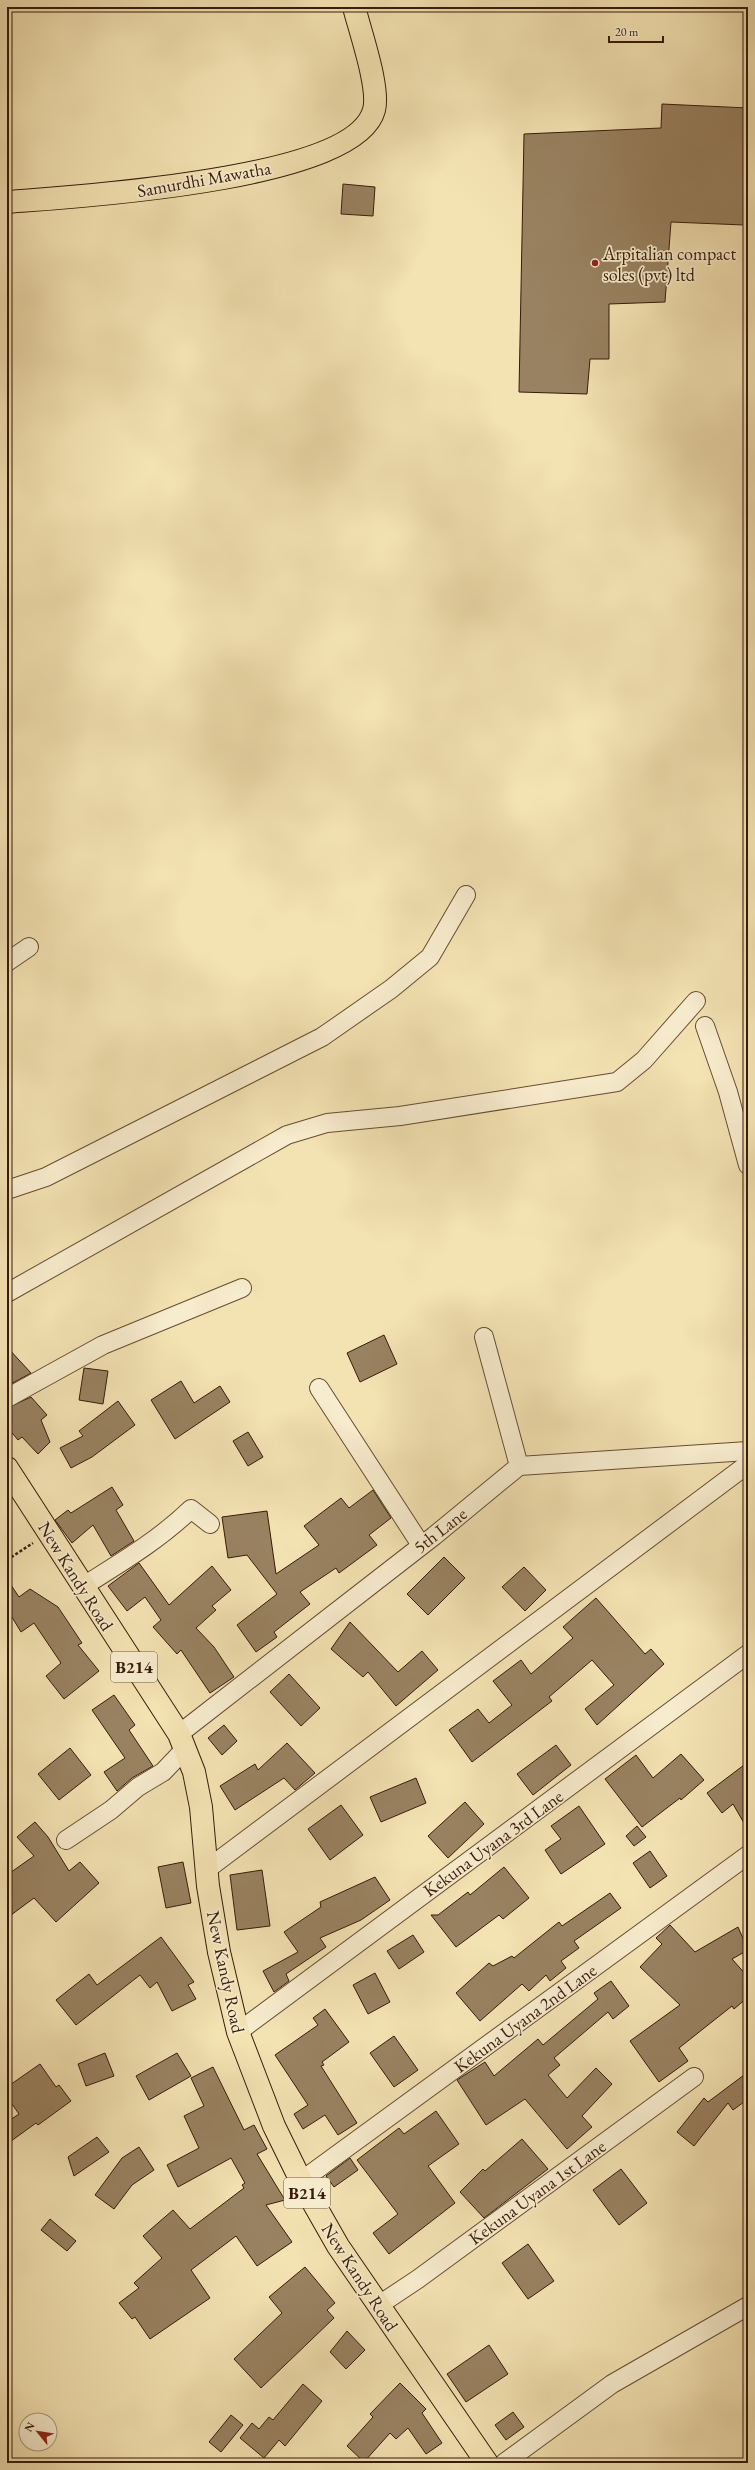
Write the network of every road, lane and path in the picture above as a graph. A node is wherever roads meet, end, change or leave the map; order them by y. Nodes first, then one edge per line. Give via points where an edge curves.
1 (354, 7) edge
2 (7, 202) edge
3 (466, 895) dead end
4 (28, 947) dead end
5 (7, 962) edge
6 (696, 1002) dead end
7 (705, 1026) dead end
8 (748, 1165) edge
9 (7, 1190) edge
10 (242, 1288) dead end
11 (7, 1293) edge
12 (484, 1337) dead end
13 (319, 1388) dead end
14 (7, 1398) edge
15 (748, 1451) edge
16 (748, 1464) edge
17 (519, 1466) junction
18 (7, 1468) edge
19 (210, 1524) dead end
20 (48, 1533) junction
21 (421, 1545) junction
22 (7, 1560) edge
23 (82, 1587) junction
24 (748, 1654) edge
25 (182, 1742) junction
26 (66, 1840) dead end
27 (748, 1856) edge
28 (206, 1870) junction
29 (238, 2032) junction
30 (694, 2077) dead end
31 (301, 2182) junction
32 (379, 2305) junction
33 (748, 2306) edge
34 (487, 2463) edge
35 (504, 2463) edge

1 - 2 main road, Samurdhi Mawatha via 375,94 374,111 364,126 346,140 254,174 128,192
3 - 9 street via 430,957 391,990 322,1037 82,1160 46,1177
4 - 5 street
6 - 11 street via 644,1060 617,1082 400,1116 327,1123 288,1135
7 - 8 street via 728,1092
10 - 14 street via 103,1345
12 - 17 street
13 - 21 street
15 - 17 street
16 - 28 street
17 - 21 street, 5th Lane
18 - 20 main road, New Kandy Road / B214
19 - 23 street via 191,1509 175,1525
20 - 22 path
20 - 23 main road, New Kandy Road / B214
21 - 25 street, 5th Lane
23 - 25 main road, New Kandy Road / B214
24 - 29 street, Kekuna Uyana 3rd Lane
25 - 26 street, 5th Lane via 163,1772 138,1787 111,1810
25 - 28 main road, New Kandy Road / B214 via 194,1772 201,1807
27 - 31 street, Kekuna Uyana 2nd Lane
28 - 29 main road, New Kandy Road / B214 via 219,1952
29 - 31 main road, New Kandy Road / B214 via 274,2126
30 - 32 street, Kekuna Uyana 1st Lane
31 - 32 main road, New Kandy Road / B214 via 338,2246
32 - 34 main road, New Kandy Road / B214 via 453,2417
33 - 35 street via 612,2384

